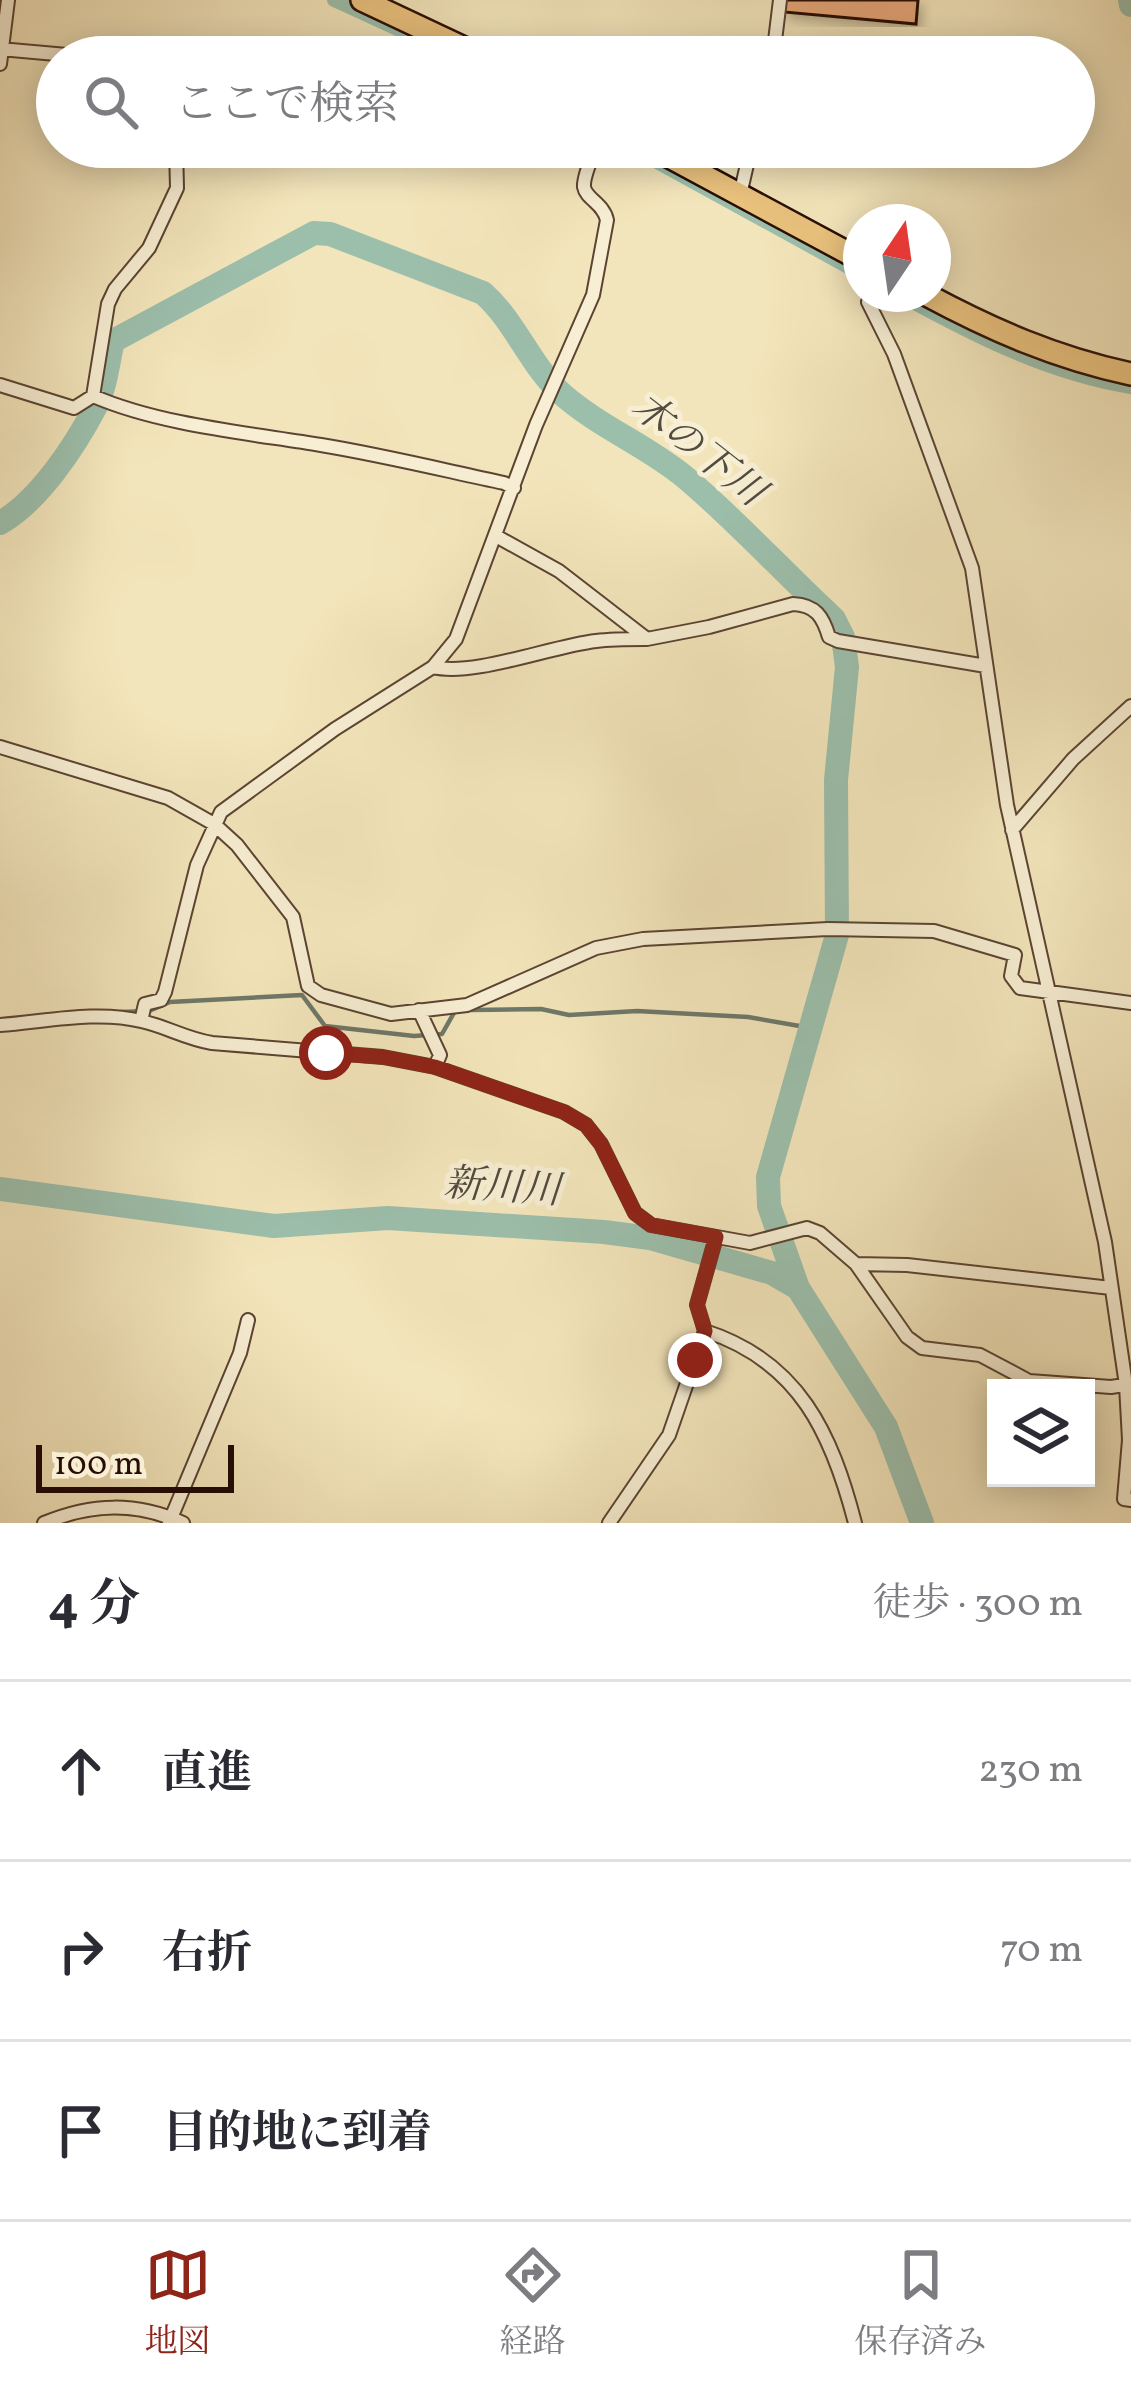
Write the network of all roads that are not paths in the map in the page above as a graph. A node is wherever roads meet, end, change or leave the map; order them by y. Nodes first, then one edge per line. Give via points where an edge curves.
1 (8, 0) edge
2 (362, 0) edge
3 (780, 0) edge
4 (438, 36) edge
5 (776, 36) edge
6 (1, 49) edge
7 (36, 52) edge
8 (0, 64) edge
9 (177, 168) edge
10 (590, 168) edge
11 (690, 168) edge
12 (746, 168) edge
13 (740, 195) junction
14 (843, 250) edge
15 (951, 307) edge
16 (873, 312) edge
17 (1131, 374) edge
18 (0, 386) edge
19 (97, 398) junction
20 (514, 488) junction
21 (496, 536) junction
22 (646, 639) junction
23 (986, 665) junction
24 (433, 667) junction
25 (1131, 706) edge
26 (0, 747) edge
27 (214, 824) junction
28 (1012, 830) junction
29 (1049, 993) junction
30 (1131, 1004) edge
31 (419, 1010) junction
32 (143, 1014) junction
33 (0, 1025) edge
34 (435, 1067) junction
35 (716, 1240) junction
36 (856, 1264) junction
37 (1111, 1288) junction
38 (248, 1320) dead end
39 (705, 1331) junction
40 (1128, 1385) edge
41 (1131, 1500) edge
42 (174, 1521) edge
43 (44, 1523) edge
44 (609, 1523) edge
45 (855, 1523) edge

1 - 6 street
2 - 4 main road
3 - 5 street
6 - 7 street
6 - 8 street
9 - 19 street via 177,188 148,248 108,304
10 - 20 street via 586,194 608,220 592,295
11 - 13 main road
12 - 13 street
13 - 14 main road
15 - 17 main road via 1028,345
16 - 23 street via 971,568
18 - 19 street via 74,408
19 - 20 street
20 - 21 street
21 - 22 street via 559,571
21 - 24 street via 456,639
22 - 23 street via 807,605 823,617 830,638
22 - 24 street
23 - 28 street
24 - 27 street via 234,800
25 - 28 street
26 - 27 street via 168,798
27 - 31 street via 293,917 308,986 372,1011
27 - 32 street via 165,992
28 - 29 street
29 - 30 street
29 - 31 street via 1020,988 1011,976 1016,955 934,932 828,929 596,948 467,1006
29 - 37 street
31 - 34 street via 440,1055
32 - 33 street
32 - 34 street via 186,1039
34 - 35 street via 575,1118 601,1144 635,1213 651,1225
35 - 36 street via 750,1243 807,1228
35 - 39 street via 697,1305
36 - 37 street
36 - 40 street via 922,1348 980,1355 1029,1381
37 - 40 street
38 - 42 street
39 - 44 street via 669,1435
39 - 45 street via 749,1349 784,1376 822,1425
40 - 41 street via 1124,1499
42 - 43 street via 117,1505

